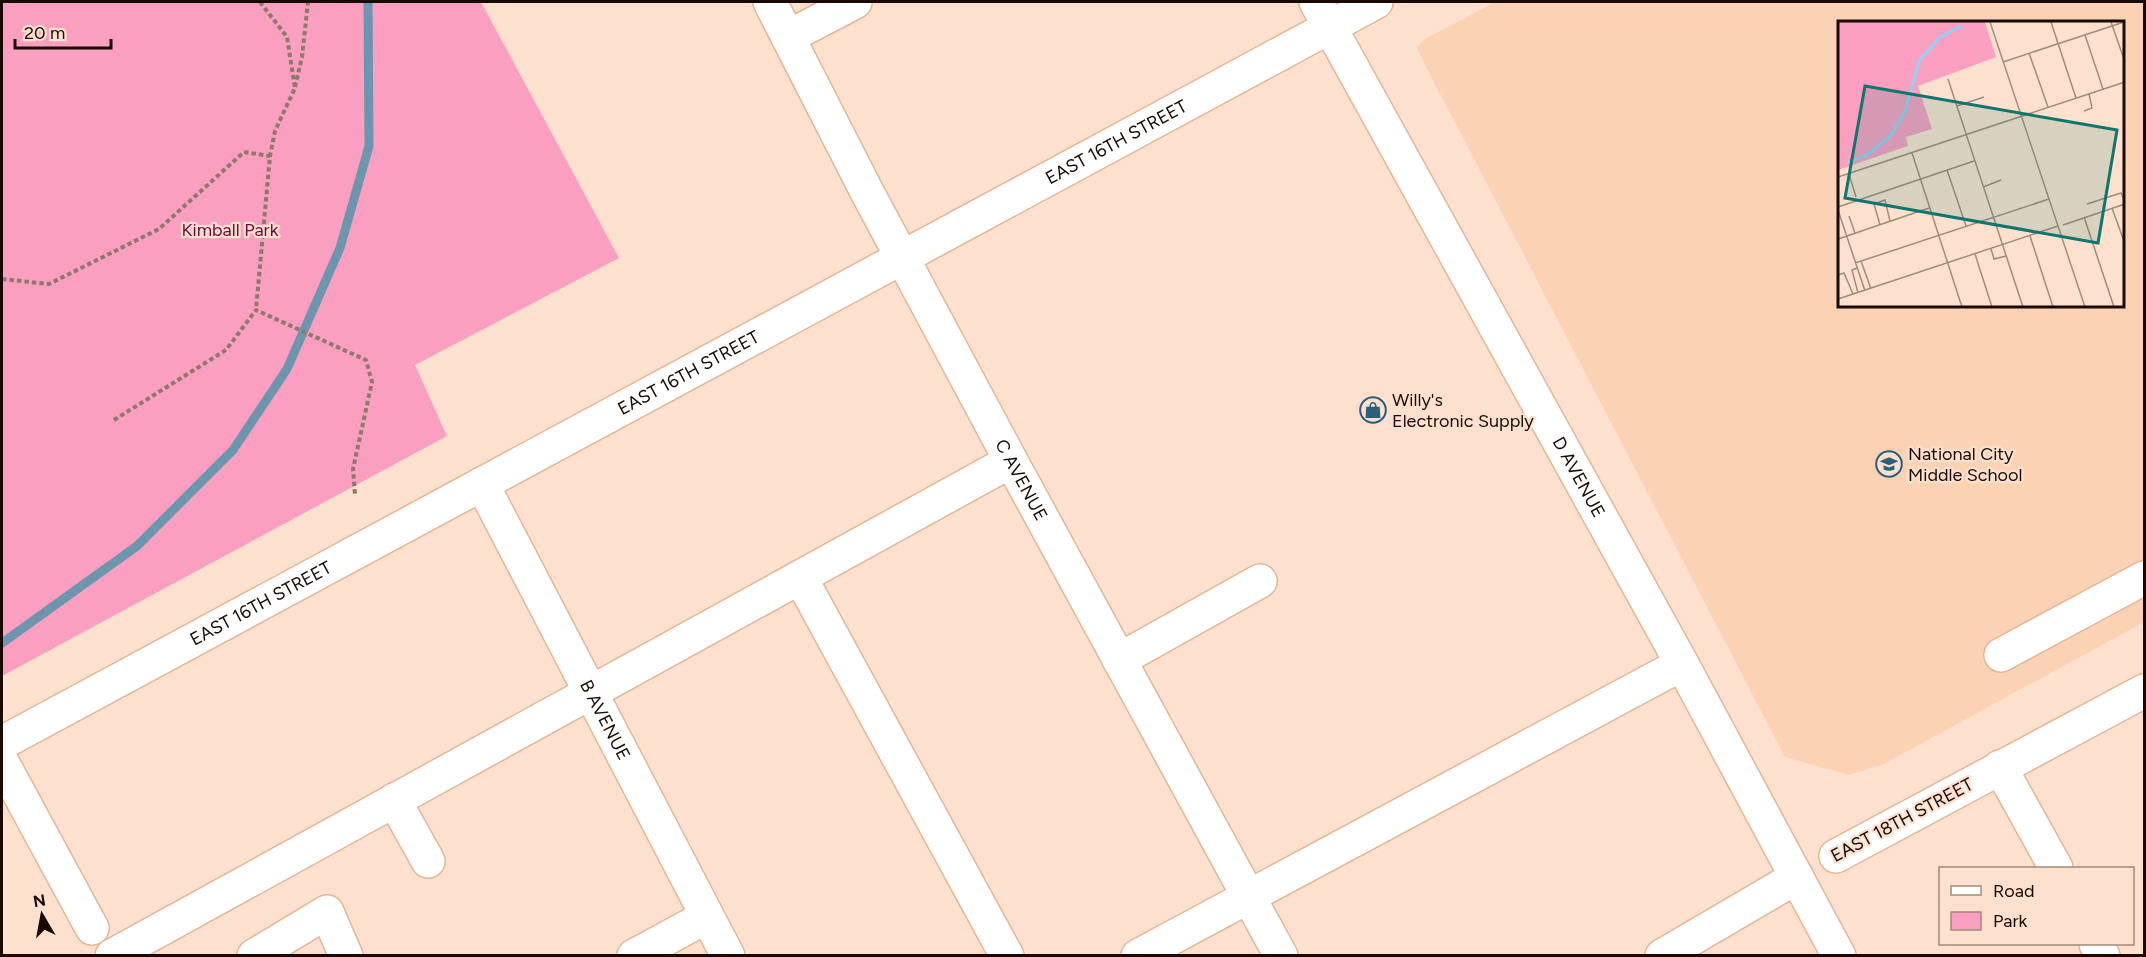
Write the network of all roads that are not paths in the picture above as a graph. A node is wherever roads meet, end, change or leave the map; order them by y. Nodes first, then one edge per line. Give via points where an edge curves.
1 (770, 2) edge
2 (855, 2) edge
3 (1372, 4) edge
4 (1323, 14) edge
5 (788, 37) junction
6 (902, 257) junction
7 (1011, 461) junction
8 (482, 484) junction
9 (800, 577) junction
10 (2145, 578) edge
11 (1260, 581) dead end
12 (2001, 655) dead end
13 (1119, 660) junction
14 (1682, 664) junction
15 (2145, 691) edge
16 (591, 692) junction
17 (2, 743) edge
18 (2, 762) edge
19 (2000, 767) junction
20 (394, 800) junction
21 (428, 861) dead end
22 (2055, 867) edge
23 (1797, 877) junction
24 (1249, 897) junction
25 (706, 917) junction
26 (92, 928) dead end
27 (112, 956) edge
28 (254, 956) edge
29 (346, 956) edge
30 (634, 956) edge
31 (728, 956) edge
32 (1007, 956) edge
33 (1138, 956) edge
34 (1281, 956) edge
35 (1662, 956) edge
36 (1839, 956) edge

1 - 5 street, C AVENUE
2 - 5 street
3 - 4 street, EAST 16TH STREET
4 - 6 street, EAST 16TH STREET via 1286,50
4 - 14 street, D AVENUE
5 - 6 street, C AVENUE
6 - 7 street, C AVENUE
6 - 8 street, EAST 16TH STREET
7 - 9 street
7 - 13 street, C AVENUE
8 - 16 street, B AVENUE
8 - 17 street, EAST 16TH STREET
9 - 16 street
9 - 32 street
10 - 12 street
11 - 13 street
13 - 24 street, C AVENUE
14 - 23 street, D AVENUE
14 - 24 street
15 - 19 street, EAST 18TH STREET
16 - 20 street
16 - 25 street, B AVENUE
18 - 26 street
19 - 22 street
19 - 23 street, EAST 18TH STREET
20 - 21 street
20 - 27 street
23 - 35 street, EAST 18TH STREET
23 - 36 street, D AVENUE
24 - 33 street
24 - 34 street, C AVENUE
25 - 30 street
25 - 31 street, B AVENUE
28 - 29 street via 327,912

